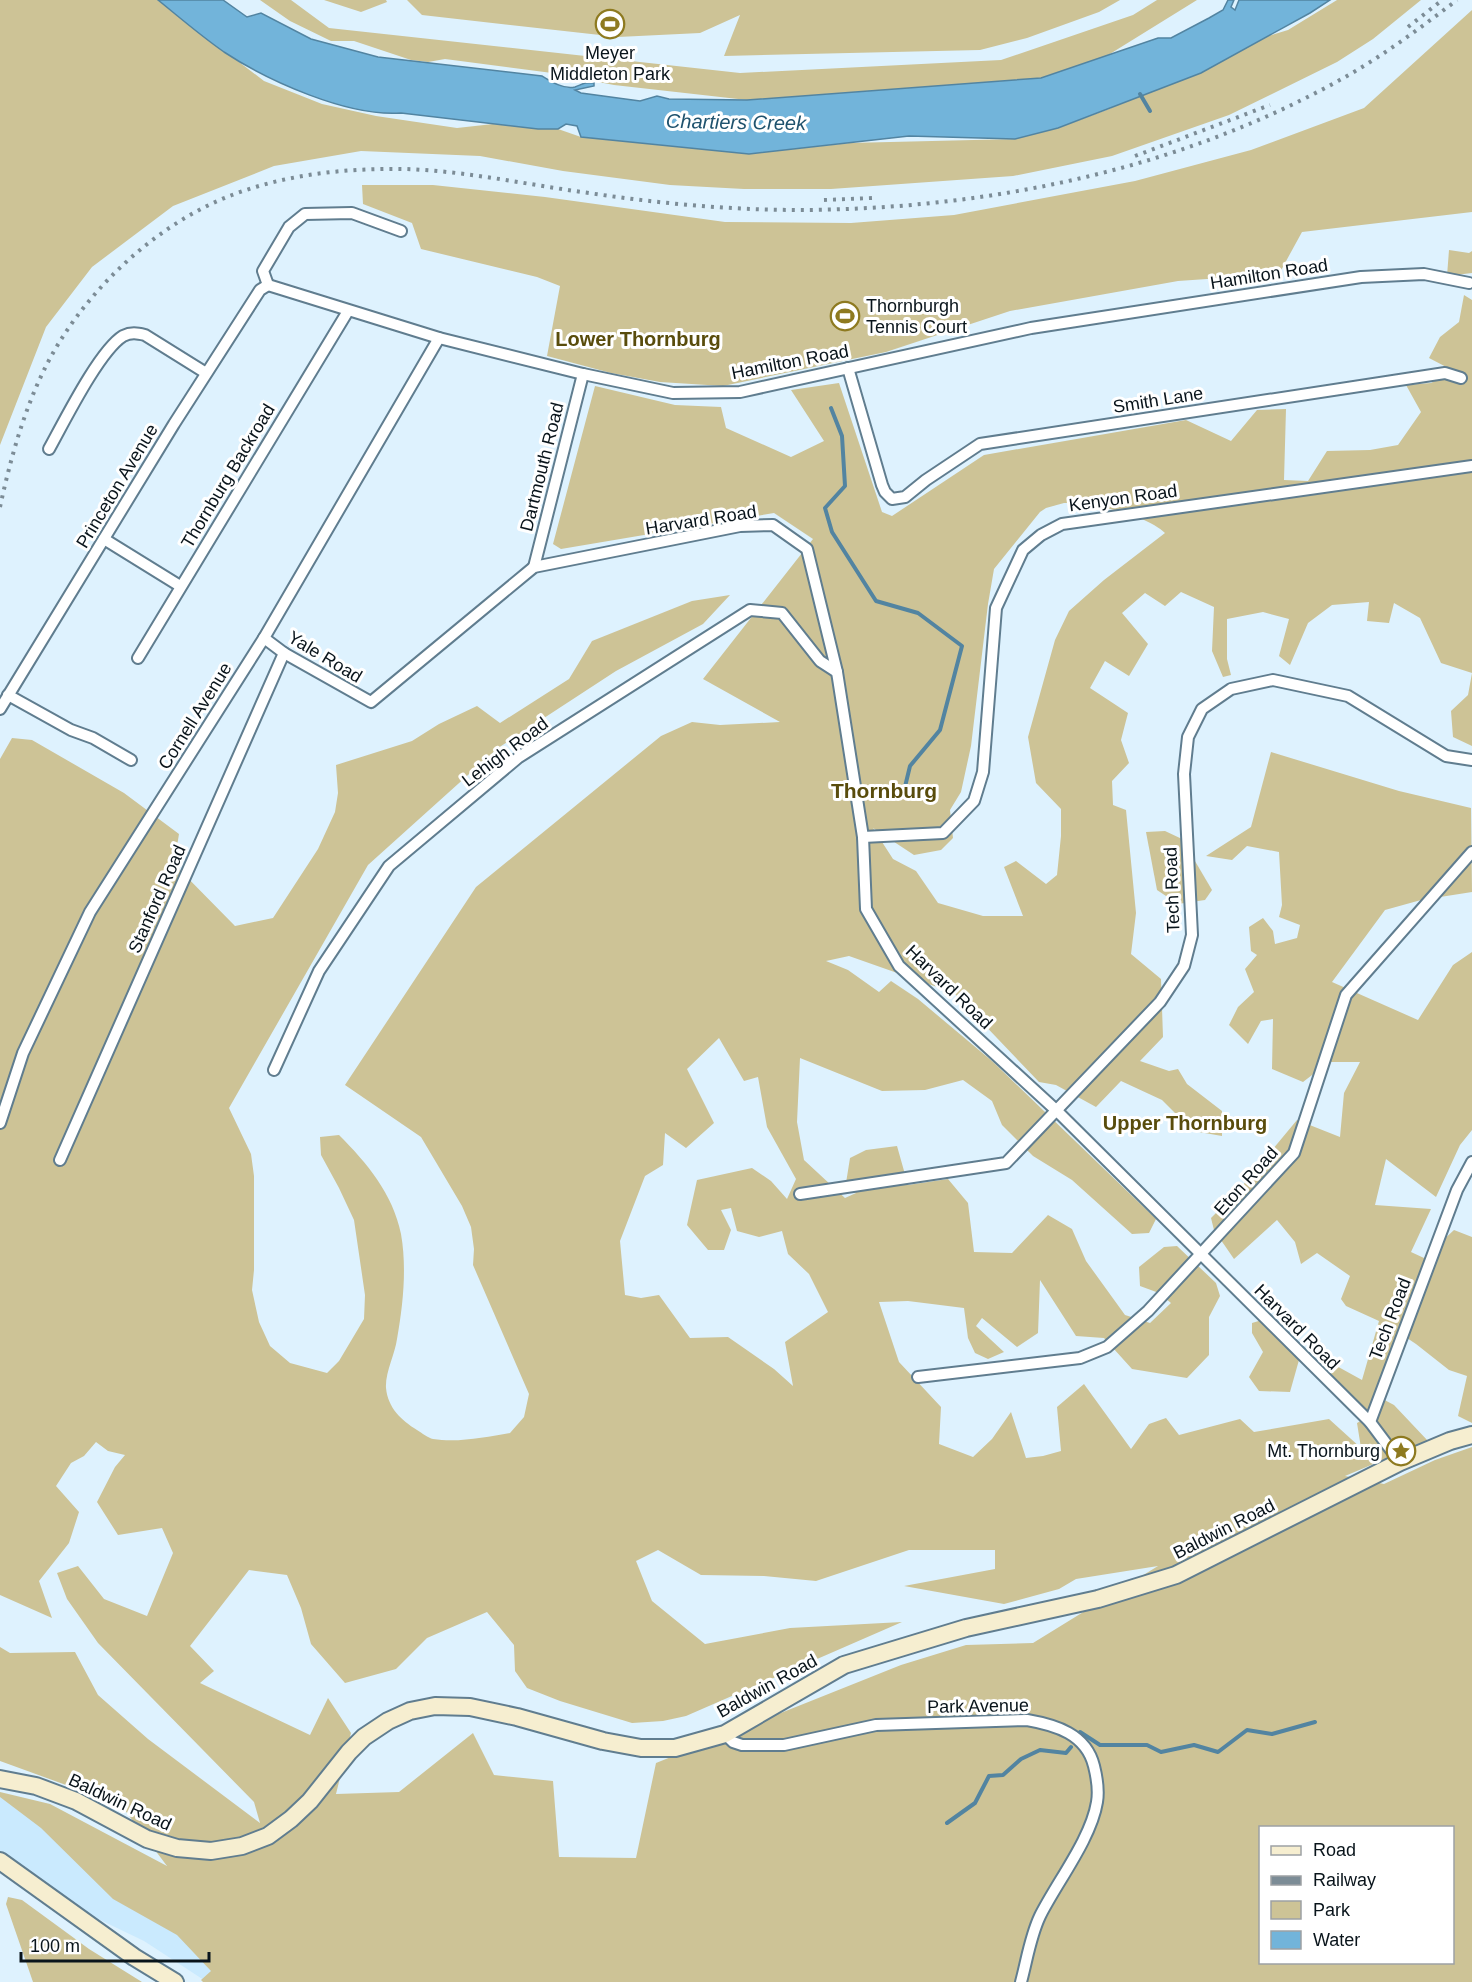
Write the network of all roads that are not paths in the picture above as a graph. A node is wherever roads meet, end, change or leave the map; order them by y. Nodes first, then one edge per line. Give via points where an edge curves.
1 (401, 231) dead end
2 (1469, 283) dead end
3 (268, 285) junction
4 (348, 310) junction
5 (439, 338) junction
6 (848, 368) junction
7 (206, 373) junction
8 (583, 374) junction
9 (1461, 378) dead end
10 (49, 449) dead end
11 (1472, 466) edge
12 (104, 539) junction
13 (534, 567) junction
14 (180, 586) junction
15 (264, 638) junction
16 (284, 653) junction
17 (138, 658) dead end
18 (837, 672) junction
19 (8, 695) junction
20 (370, 702) joint
21 (0, 709) edge
22 (131, 759) dead end
23 (1472, 760) edge
24 (863, 837) junction
25 (1472, 852) edge
26 (274, 1070) dead end
27 (1057, 1111) junction
28 (0, 1123) edge
29 (60, 1160) dead end
30 (1472, 1162) edge
31 (800, 1194) dead end
32 (1201, 1255) junction
33 (918, 1377) dead end
34 (1370, 1422) junction
35 (1472, 1435) edge
36 (1400, 1462) junction
37 (725, 1734) junction
38 (0, 1779) edge
39 (0, 1861) edge
40 (175, 1982) edge
41 (1021, 1982) edge

1 - 3 street via 352,213 305,213 289,227 263,271
2 - 6 street, Hamilton Road via 1424,274 1361,277 1031,328
3 - 4 street, Hamilton Road
3 - 7 street, Princeton Avenue via 260,290
4 - 5 street, Hamilton Road
4 - 14 street, Thornburg Backroad
5 - 8 street, Hamilton Road
5 - 15 street, Cornell Avenue
6 - 8 street, Hamilton Road via 740,392 672,393
6 - 9 street, Smith Lane via 882,485 892,499 900,499 980,444 1445,373
7 - 10 street via 145,335 135,332 124,336 96,367
7 - 12 street, Princeton Avenue
8 - 13 street, Dartmouth Road
11 - 24 street, Kenyon Road via 1062,524 1041,534 1023,550 996,608 983,772 974,801 943,833
12 - 14 street
12 - 19 street, Princeton Avenue
13 - 18 street, Harvard Road via 740,526 773,525 807,549
13 - 20 street, Harvard Road
14 - 17 street, Thornburg Backroad
15 - 16 street, Yale Road
15 - 28 street, Cornell Avenue via 90,912 23,1053
16 - 20 street, Yale Road
16 - 29 street, Stanford Road
18 - 24 street, Harvard Road
18 - 26 street, Lehigh Road via 820,661 782,613 750,610 519,757 389,866 319,971
19 - 21 street, Princeton Avenue
19 - 22 street
23 - 27 street, Tech Road via 1446,756 1348,696 1274,680 1231,689 1202,709 1188,737 1185,774 1192,935 1184,966 1160,1002
24 - 27 street, Harvard Road via 866,909 899,966
25 - 32 street, Eton Road via 1346,995 1293,1153
27 - 31 street, Tech Road via 1006,1163
27 - 32 street, Harvard Road
30 - 34 street, Tech Road via 1457,1190
32 - 33 street, Eton Road via 1107,1347 1080,1358
32 - 34 street, Harvard Road
34 - 36 street, Harvard Road
35 - 36 street, Baldwin Road
36 - 37 street, Baldwin Road via 1176,1575 1098,1599 966,1628 844,1665
37 - 38 street, Baldwin Road via 675,1748 641,1748 470,1707 435,1706 410,1711 364,1737 310,1801 268,1836 242,1846 211,1851 177,1848 147,1839 76,1801 36,1786
37 - 41 street, Park Avenue via 742,1745 784,1745 876,1725 1027,1720 1068,1732 1092,1760 1098,1782 1097,1801 1083,1839 1034,1930
39 - 40 street

